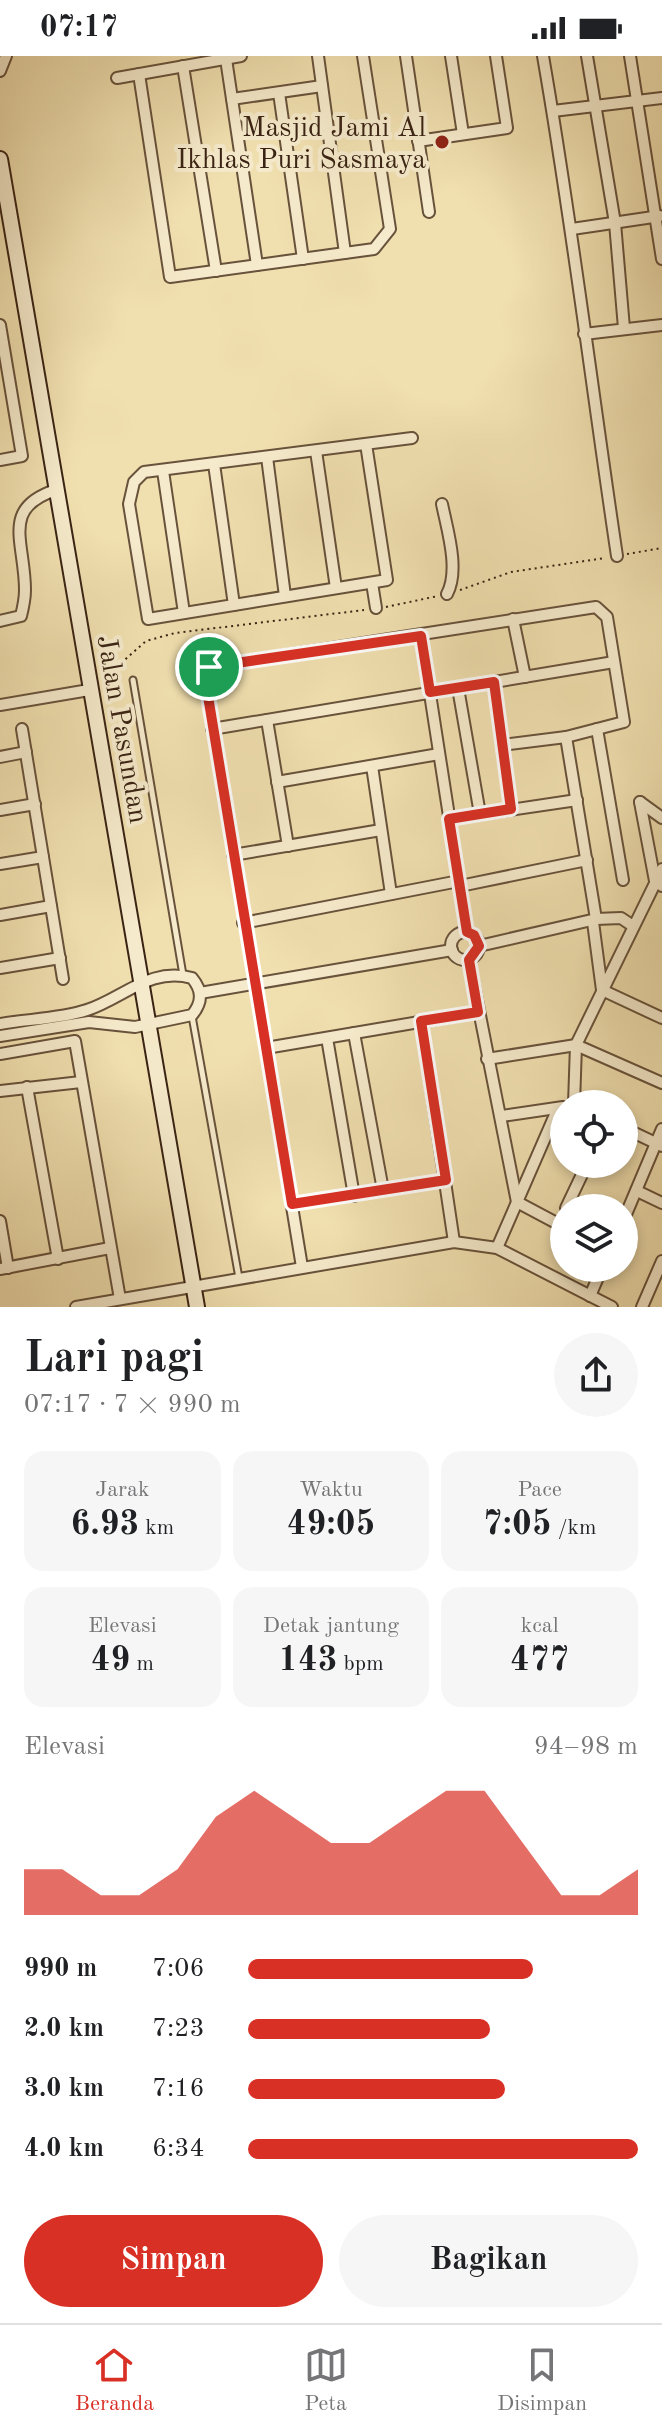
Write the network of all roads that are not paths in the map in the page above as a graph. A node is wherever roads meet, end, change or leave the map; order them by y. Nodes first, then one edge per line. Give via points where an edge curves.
1 (6, 56) edge
2 (241, 56) edge
3 (318, 56) edge
4 (363, 56) edge
5 (406, 56) edge
6 (451, 56) edge
7 (496, 56) edge
8 (543, 56) edge
9 (587, 56) edge
10 (630, 56) edge
11 (226, 59) junction
12 (183, 66) junction
13 (0, 71) edge
14 (139, 74) junction
15 (117, 78) dead end
16 (322, 86) junction
17 (279, 93) junction
18 (662, 98) edge
19 (232, 99) junction
20 (636, 101) junction
21 (596, 106) junction
22 (553, 111) junction
23 (463, 134) junction
24 (418, 141) junction
25 (0, 159) edge
26 (429, 212) dead end
27 (659, 217) edge
28 (615, 223) junction
29 (572, 229) junction
30 (345, 253) junction
31 (303, 259) junction
32 (662, 259) edge
33 (257, 265) junction
34 (216, 271) junction
35 (0, 325) edge
36 (662, 325) edge
37 (624, 328) junction
38 (584, 334) junction
39 (412, 438) dead end
40 (366, 444) junction
41 (316, 451) junction
42 (267, 457) junction
43 (0, 460) edge
44 (214, 464) junction
45 (163, 471) junction
46 (56, 490) junction
47 (442, 504) dead end
48 (617, 556) dead end
49 (372, 583) junction
50 (336, 588) junction
51 (447, 594) dead end
52 (285, 596) junction
53 (234, 605) junction
54 (376, 608) dead end
55 (184, 613) junction
56 (513, 619) junction
57 (0, 621) edge
58 (421, 636) junction
59 (614, 662) junction
60 (525, 677) junction
61 (133, 680) dead end
62 (494, 682) junction
63 (458, 688) junction
64 (89, 690) junction
65 (430, 692) junction
66 (0, 705) edge
67 (267, 720) junction
68 (22, 729) dead end
69 (212, 729) junction
70 (597, 729) junction
71 (566, 737) junction
72 (502, 745) junction
73 (26, 752) junction
74 (439, 754) junction
75 (0, 757) edge
76 (372, 766) junction
77 (277, 782) junction
78 (577, 800) junction
79 (35, 804) junction
80 (511, 809) junction
81 (0, 810) edge
82 (480, 814) junction
83 (662, 818) edge
84 (449, 819) junction
85 (381, 830) junction
86 (288, 846) junction
87 (233, 855) junction
88 (43, 857) junction
89 (587, 860) junction
90 (0, 864) edge
91 (662, 869) edge
92 (623, 880) dead end
93 (460, 884) junction
94 (658, 884) edge
95 (391, 894) junction
96 (51, 906) junction
97 (0, 915) edge
98 (595, 920) junction
99 (243, 923) junction
100 (633, 926) junction
101 (467, 932) junction
102 (479, 946) junction
103 (452, 950) junction
104 (60, 958) junction
105 (469, 960) junction
106 (0, 968) edge
107 (183, 975) junction
108 (63, 979) dead end
109 (143, 981) junction
110 (253, 982) junction
111 (602, 990) junction
112 (200, 993) junction
113 (478, 1012) junction
114 (192, 1015) junction
115 (661, 1015) edge
116 (421, 1021) junction
117 (0, 1024) edge
118 (149, 1024) junction
119 (354, 1033) junction
120 (0, 1036) edge
121 (327, 1038) junction
122 (576, 1045) junction
123 (266, 1048) junction
124 (0, 1054) edge
125 (487, 1059) junction
126 (81, 1082) junction
127 (662, 1083) edge
128 (27, 1087) junction
129 (574, 1090) edge
130 (0, 1091) edge
131 (550, 1109) edge
132 (502, 1116) junction
133 (662, 1129) edge
134 (550, 1131) edge
135 (638, 1135) edge
136 (659, 1145) edge
137 (446, 1180) junction
138 (383, 1190) junction
139 (637, 1191) junction
140 (636, 1194) edge
141 (354, 1196) junction
142 (517, 1202) junction
143 (662, 1203) edge
144 (292, 1204) junction
145 (550, 1220) edge
146 (0, 1221) edge
147 (454, 1242) junction
148 (110, 1248) junction
149 (497, 1248) junction
150 (58, 1259) junction
151 (302, 1267) junction
152 (661, 1267) edge
153 (4, 1268) edge
154 (239, 1278) junction
155 (596, 1282) edge
156 (194, 1287) junction
157 (590, 1296) junction
158 (120, 1299) junction
159 (76, 1307) edge
160 (197, 1307) edge
161 (612, 1307) edge
162 (642, 1307) edge

1 - 13 street
2 - 11 street
3 - 16 street
4 - 30 street via 390,229 374,249
5 - 24 street
6 - 23 street
7 - 23 street via 507,128
8 - 22 street
9 - 21 street
10 - 20 street
11 - 12 street
11 - 19 street
12 - 14 street
12 - 34 street
14 - 15 street
14 - 34 street via 170,277
16 - 17 street
16 - 30 street
17 - 19 street
17 - 31 street
18 - 20 street
19 - 33 street
20 - 21 street
20 - 27 street
21 - 22 street
21 - 28 street
22 - 29 street
23 - 24 street
24 - 26 street
25 - 46 street, Jalan Pasundan
27 - 28 street
27 - 32 street
28 - 29 street
28 - 37 street
29 - 38 street
30 - 31 street
31 - 33 street
33 - 34 street
35 - 43 street via 22,456
36 - 37 street
37 - 38 street
38 - 48 street
39 - 40 street
40 - 41 street
40 - 49 street via 387,580
41 - 42 street
41 - 50 street
42 - 44 street
42 - 52 street
44 - 45 street
44 - 53 street
45 - 55 street
45 - 55 street via 144,472 134,482 129,504 144,609 148,619
46 - 57 street via 23,501 13,513 14,548 25,588 21,616
46 - 64 street, Jalan Pasundan
47 - 51 street via 452,566
49 - 50 street
49 - 54 street
50 - 52 street
52 - 53 street
53 - 55 street
56 - 58 street
56 - 59 street via 599,607 607,617
56 - 60 street
58 - 65 street
58 - 69 street via 209,667 203,675
59 - 60 street
59 - 70 street via 624,722
60 - 62 street
61 - 107 lane
62 - 63 street
62 - 72 street
63 - 65 street
63 - 82 street
64 - 66 street
64 - 109 street, Jalan Pasundan
65 - 67 street
65 - 74 street
67 - 69 street
67 - 77 street
68 - 73 street
69 - 87 street
70 - 71 street
70 - 92 street
71 - 72 street
71 - 78 street
72 - 80 street
73 - 75 street
73 - 79 street
74 - 76 street
74 - 84 street
76 - 77 street
76 - 85 street
77 - 86 street
78 - 80 street
78 - 89 street
79 - 81 street
79 - 88 street
80 - 82 street
82 - 84 street
83 - 94 street via 640,802
84 - 93 street
85 - 86 street
85 - 95 street
86 - 87 street
87 - 99 street
88 - 90 street
88 - 96 street
89 - 93 street
89 - 98 street
91 - 94 street
93 - 95 street
93 - 101 street
94 - 100 street
95 - 99 street
96 - 97 street
96 - 104 street
98 - 100 street via 621,918
98 - 102 street
98 - 111 street
99 - 110 street
100 - 111 street
101 - 102 street
101 - 103 street via 455,937
102 - 105 street
103 - 105 street
103 - 110 street
104 - 106 street
104 - 108 street
105 - 113 street
107 - 109 street
107 - 112 street via 192,978
109 - 117 street via 87,1010
109 - 118 street, Jalan Pasundan
110 - 112 street
110 - 123 street
111 - 115 street
111 - 122 street
112 - 114 street
113 - 116 street
113 - 125 street
114 - 118 street
114 - 154 lane
116 - 119 street
116 - 137 street
118 - 120 street via 89,1022
118 - 156 street, Jalan Pasundan
119 - 121 street
119 - 138 street
121 - 123 street
121 - 141 street
122 - 125 street
122 - 127 street
122 - 129 street
123 - 144 street
124 - 126 street via 75,1041
125 - 132 street
126 - 128 street
126 - 148 street
128 - 130 street
128 - 150 street
131 - 132 street
132 - 142 street
133 - 136 street
134 - 142 street
135 - 136 street
136 - 139 street
137 - 138 street
137 - 147 street
138 - 141 street
139 - 140 street
139 - 143 street
141 - 144 street
142 - 145 street
142 - 149 street
144 - 151 street
146 - 153 street
147 - 149 street
147 - 151 street
148 - 150 street
148 - 158 street
149 - 157 street
150 - 153 street
151 - 154 street
152 - 162 street
154 - 156 street
155 - 157 street
156 - 158 street
156 - 160 street, Jalan Pasundan
157 - 161 street
158 - 159 street

